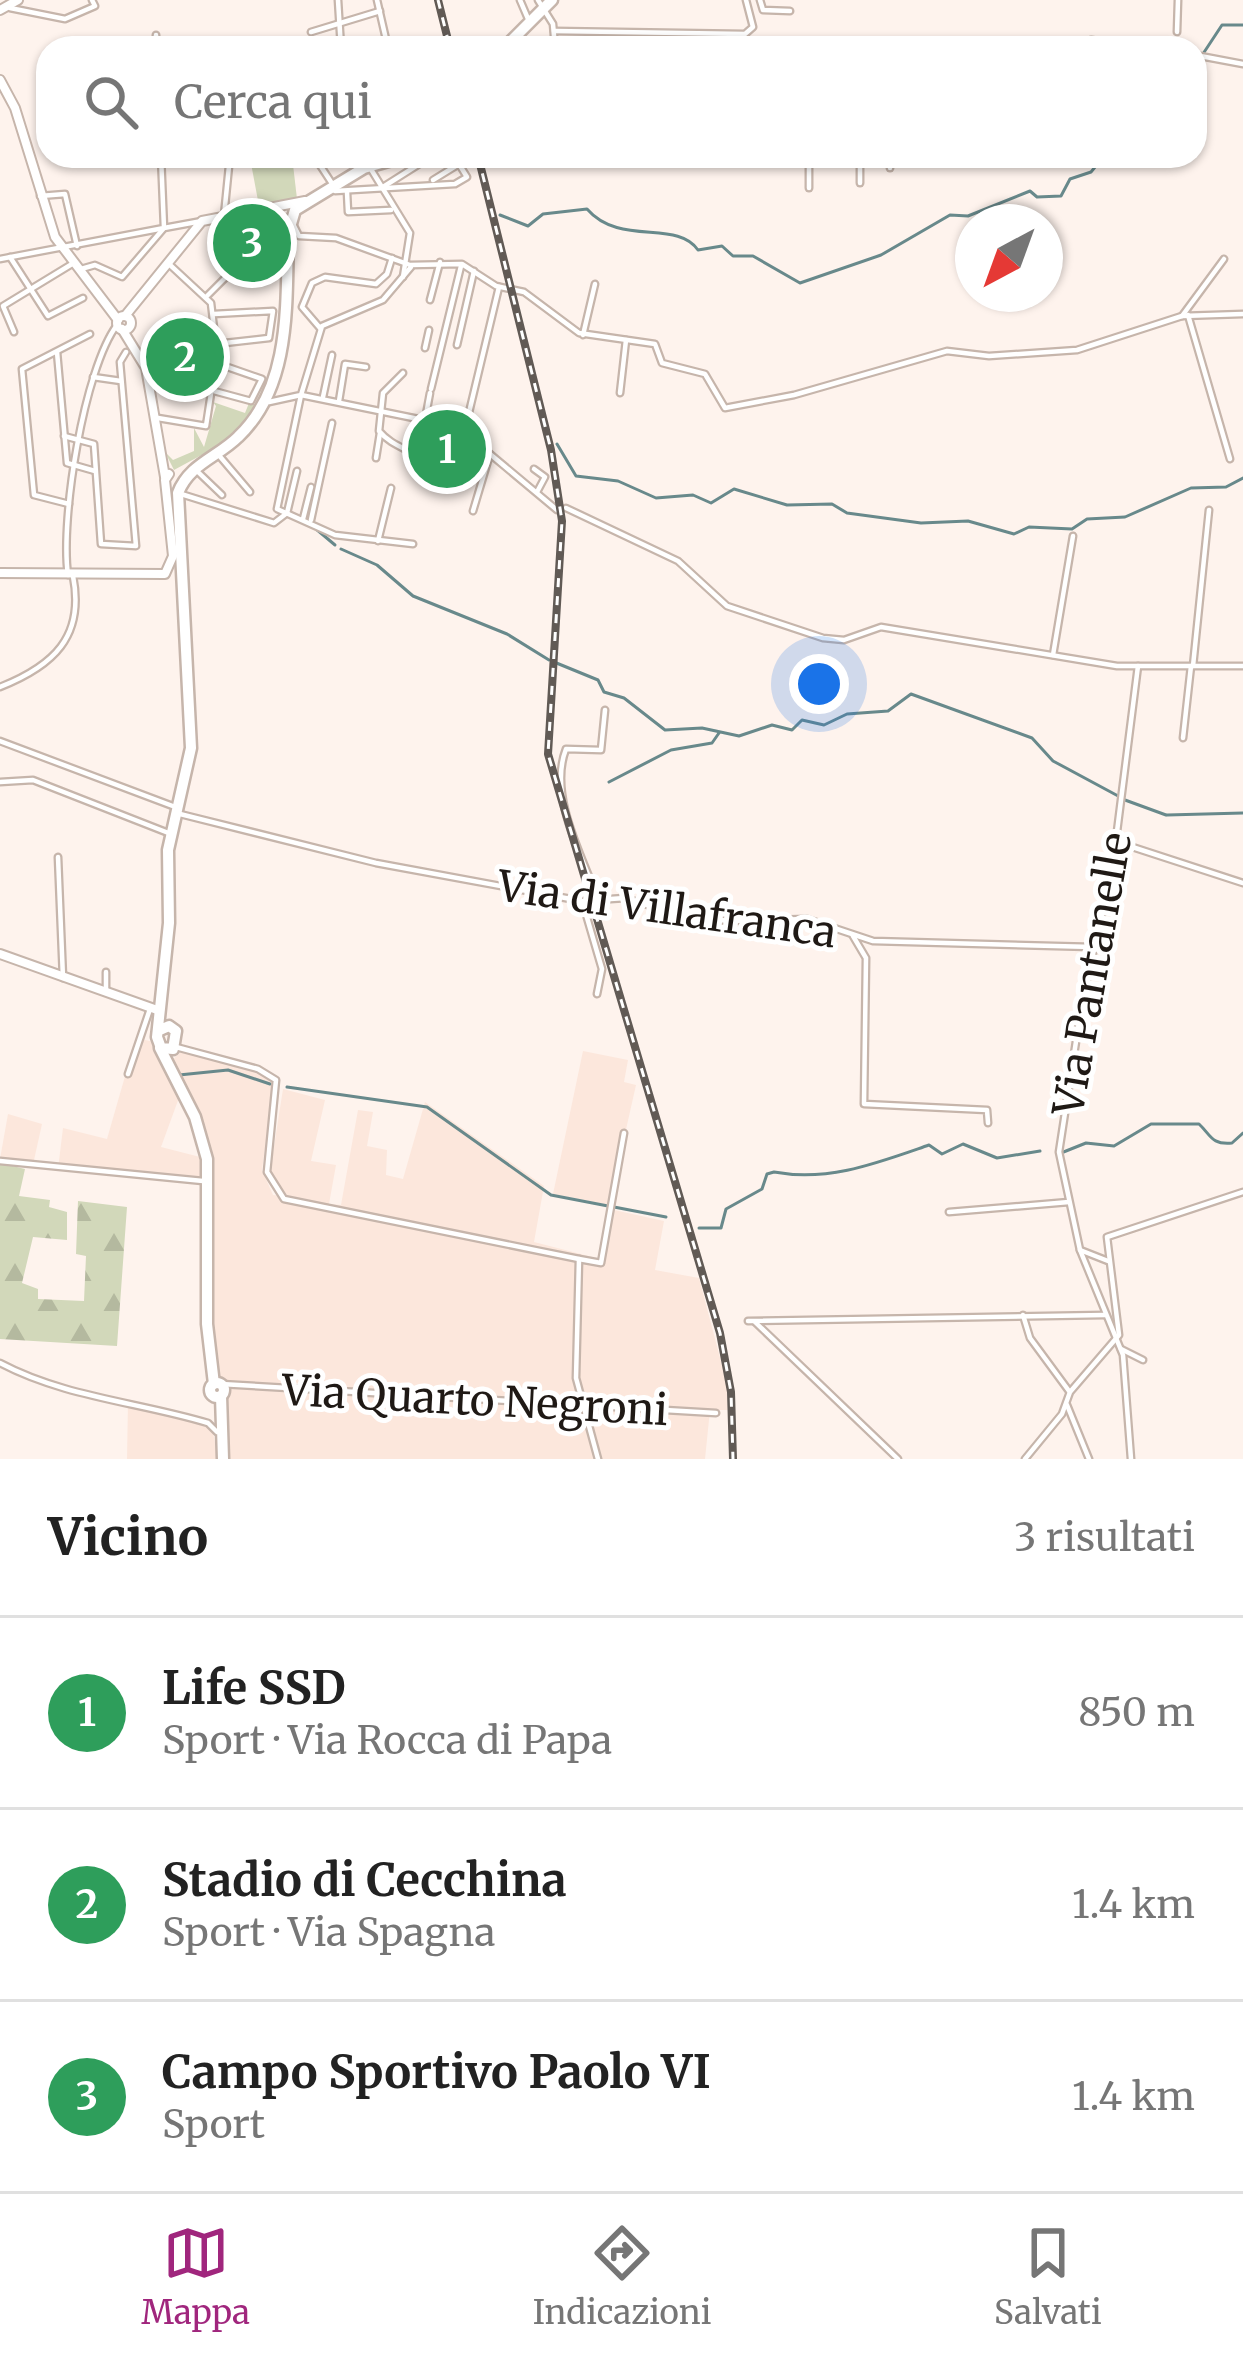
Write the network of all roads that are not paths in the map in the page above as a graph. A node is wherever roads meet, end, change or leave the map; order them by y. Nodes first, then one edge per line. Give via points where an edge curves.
1 (18, 0) edge
2 (92, 0) edge
3 (338, 0) edge
4 (377, 0) edge
5 (520, 0) edge
6 (746, 0) edge
7 (760, 0) edge
8 (776, 0) edge
9 (1178, 0) edge
10 (544, 3) edge
11 (3, 8) edge
12 (380, 10) junction
13 (776, 10) junction
14 (790, 10) dead end
15 (529, 21) junction
16 (335, 24) junction
17 (554, 31) junction
18 (311, 32) dead end
19 (1177, 32) dead end
20 (338, 36) edge
21 (385, 36) edge
22 (514, 36) edge
23 (554, 36) edge
24 (1207, 58) edge
25 (1243, 64) edge
26 (0, 80) edge
27 (162, 168) edge
28 (229, 168) edge
29 (320, 168) edge
30 (363, 168) edge
31 (377, 168) edge
32 (415, 168) edge
33 (453, 168) edge
34 (461, 168) edge
35 (809, 168) edge
36 (860, 168) edge
37 (434, 180) dead end
38 (860, 183) dead end
39 (328, 188) junction
40 (387, 188) junction
41 (809, 188) dead end
42 (347, 192) junction
43 (40, 196) junction
44 (296, 207) junction
45 (392, 210) junction
46 (224, 216) junction
47 (202, 220) junction
48 (164, 227) junction
49 (56, 239) junction
50 (77, 246) junction
51 (62, 249) junction
52 (46, 250) junction
53 (10, 256) junction
54 (392, 258) junction
55 (0, 259) edge
56 (1224, 259) dead end
57 (440, 262) junction
58 (169, 264) junction
59 (409, 264) junction
60 (462, 264) junction
61 (75, 267) junction
62 (474, 271) junction
63 (231, 272) dead end
64 (596, 284) dead end
65 (499, 287) junction
66 (31, 289) junction
67 (207, 296) junction
68 (83, 298) dead end
69 (430, 300) dead end
70 (284, 302) junction
71 (302, 305) junction
72 (214, 314) junction
73 (1243, 314) edge
74 (1185, 316) junction
75 (123, 324) junction
76 (320, 328) junction
77 (429, 330) dead end
78 (14, 332) dead end
79 (90, 334) dead end
80 (583, 334) junction
81 (427, 340) junction
82 (626, 340) junction
83 (216, 344) junction
84 (442, 344) junction
85 (457, 345) dead end
86 (425, 348) dead end
87 (57, 352) junction
88 (126, 352) dead end
89 (332, 355) dead end
90 (347, 355) dead end
91 (216, 363) junction
92 (346, 364) junction
93 (367, 367) dead end
94 (403, 373) dead end
95 (94, 376) junction
96 (121, 381) junction
97 (212, 391) junction
98 (620, 392) dead end
99 (268, 394) junction
100 (301, 395) junction
101 (322, 397) junction
102 (293, 398) junction
103 (284, 400) junction
104 (339, 401) junction
105 (299, 408) junction
106 (379, 411) junction
107 (158, 418) junction
108 (425, 420) junction
109 (465, 422) junction
110 (332, 423) dead end
111 (380, 433) junction
112 (472, 435) junction
113 (64, 436) junction
114 (81, 440) junction
115 (217, 453) junction
116 (490, 454) junction
117 (376, 458) dead end
118 (1230, 459) dead end
119 (76, 467) junction
120 (194, 469) junction
121 (534, 469) dead end
122 (432, 470) dead end
123 (94, 471) junction
124 (297, 471) dead end
125 (468, 481) dead end
126 (173, 483) junction
127 (311, 487) dead end
128 (391, 488) dead end
129 (250, 492) dead end
130 (537, 492) junction
131 (222, 495) dead end
132 (69, 504) junction
133 (566, 508) dead end
134 (556, 509) dead end
135 (1210, 510) dead end
136 (473, 511) dead end
137 (286, 513) junction
138 (307, 519) junction
139 (1073, 536) dead end
140 (378, 541) junction
141 (413, 544) dead end
142 (0, 573) edge
143 (71, 575) junction
144 (1053, 655) junction
145 (1138, 666) junction
146 (1192, 666) junction
147 (1243, 666) edge
148 (0, 686) edge
149 (604, 710) dead end
150 (1183, 738) dead end
151 (0, 741) edge
152 (0, 782) edge
153 (177, 811) junction
154 (171, 834) junction
155 (1116, 841) junction
156 (58, 857) dead end
157 (1243, 883) edge
158 (597, 899) junction
159 (585, 903) junction
160 (850, 932) junction
161 (1094, 947) junction
162 (0, 954) edge
163 (106, 972) dead end
164 (63, 978) junction
165 (105, 994) junction
166 (597, 994) dead end
167 (156, 1007) junction
168 (172, 1040) junction
169 (128, 1074) dead end
170 (988, 1123) dead end
171 (624, 1132) dead end
172 (0, 1161) edge
173 (209, 1182) junction
174 (1243, 1192) edge
175 (1070, 1202) junction
176 (949, 1212) dead end
177 (1080, 1250) junction
178 (579, 1259) junction
179 (1108, 1261) junction
180 (1023, 1316) junction
181 (1105, 1316) junction
182 (1115, 1341) junction
183 (1120, 1349) junction
184 (1143, 1360) dead end
185 (0, 1363) edge
186 (220, 1387) junction
187 (1070, 1392) junction
188 (1067, 1405) junction
189 (581, 1407) junction
190 (215, 1410) junction
191 (716, 1413) dead end
192 (202, 1421) junction
193 (217, 1432) junction
194 (222, 1459) edge
195 (598, 1459) edge
196 (898, 1459) edge
197 (1025, 1459) edge
198 (1089, 1459) edge
199 (1131, 1459) edge

1 - 11 street
2 - 11 street via 95,6 65,19
3 - 16 street
4 - 12 street
5 - 15 street
6 - 17 street via 753,28 745,34
7 - 13 street via 762,9
8 - 13 street
9 - 19 street
10 - 15 main road
10 - 17 street
12 - 16 street
12 - 21 street
13 - 14 street
15 - 22 main road
16 - 18 street
16 - 20 street
17 - 23 street
24 - 25 street
26 - 43 street
27 - 48 street
28 - 46 street
29 - 39 street
30 - 39 main road
31 - 40 street
32 - 40 street
33 - 37 street
34 - 40 street via 467,179 448,186
35 - 41 street
36 - 38 street
39 - 42 street
39 - 44 main road
40 - 42 street
40 - 45 street
42 - 45 street via 348,212
43 - 49 street
43 - 50 street via 65,194
44 - 46 street
44 - 54 street via 293,231 300,236 336,238
44 - 70 main road
45 - 59 street via 410,233
46 - 47 street
47 - 48 street
47 - 58 street
48 - 50 street
48 - 61 street via 125,275
49 - 51 street
49 - 52 street
50 - 51 street
51 - 52 street
51 - 61 street
52 - 53 street
53 - 55 street
53 - 66 street
54 - 59 street
54 - 71 street via 375,284 316,279
56 - 74 street
57 - 59 street
57 - 60 street
57 - 69 street
58 - 67 street
58 - 75 street
59 - 76 street via 371,308
60 - 62 street
60 - 84 street
61 - 66 street
61 - 75 street
62 - 65 street
62 - 85 street
63 - 67 street
64 - 80 street
65 - 80 street via 522,290
65 - 109 street
66 - 68 street via 50,317
66 - 78 street via 2,307
67 - 72 street
70 - 71 street
70 - 99 main road
71 - 76 street
72 - 83 street
72 - 83 street via 273,310 269,338
73 - 74 street
74 - 82 street via 1088,349 943,352 727,408 702,371 662,363 656,344
74 - 118 street
75 - 95 street
75 - 107 street
76 - 100 street
77 - 81 street
79 - 87 street
80 - 82 street
81 - 84 street
81 - 86 street
82 - 98 street
83 - 91 street
84 - 108 street
87 - 113 street
87 - 132 street via 22,370 34,496
88 - 96 street
89 - 101 street
90 - 92 street
91 - 97 street
91 - 97 street via 262,380 251,401
92 - 93 street
92 - 104 street
94 - 106 street via 386,388
95 - 96 street
95 - 114 street
96 - 123 street via 136,546 100,544
97 - 107 street via 205,427
99 - 103 street
99 - 103 street
99 - 115 main road via 240,436
100 - 101 street
100 - 102 street
100 - 105 street
101 - 104 street
102 - 103 street
102 - 105 street
104 - 106 street
105 - 137 street via 276,504
106 - 108 street
106 - 111 street
107 - 126 street
108 - 109 street
109 - 112 street
110 - 138 street
111 - 117 street
111 - 122 street via 419,453
112 - 116 street
112 - 125 street via 459,478
113 - 114 street
113 - 119 street via 67,464
114 - 119 street
114 - 123 street via 94,445
115 - 120 main road
115 - 129 street
116 - 130 street
116 - 136 street
119 - 123 street
119 - 132 street
120 - 126 main road
120 - 131 street
121 - 130 street via 545,477
124 - 137 street
126 - 137 street via 274,523
126 - 143 street via 169,571
126 - 153 main road via 191,748
127 - 138 street
128 - 140 street
130 - 134 street
132 - 143 street
133 - 144 street via 678,561 724,605 824,638 844,640 881,626
135 - 146 street
137 - 138 street
138 - 140 street via 334,535
139 - 144 street
140 - 141 street
142 - 143 street
143 - 148 street via 76,620 62,649 43,668
144 - 145 street
145 - 146 street
145 - 155 street, Via Pantanelle
146 - 147 street
146 - 150 street
149 - 158 street via 601,750 566,749 561,771
151 - 153 street, Via di Villafranca
152 - 154 street via 33,780
153 - 154 main road
153 - 159 street, Via di Villafranca via 392,866
154 - 167 main road via 169,927
155 - 157 street
155 - 161 street, Via Pantanelle
156 - 164 street
158 - 159 street, Via di Villafranca, bridge
158 - 160 street, Via di Villafranca via 628,898 728,921 807,919
159 - 166 street via 601,966
160 - 161 street, Via di Villafranca via 873,941
160 - 170 street via 866,960 864,1104 987,1110
161 - 175 street, Via Pantanelle via 1059,1151
162 - 164 street
163 - 165 street
164 - 165 street
165 - 167 street
167 - 168 main road
167 - 169 street
168 - 173 main road via 165,1065 200,1128
168 - 178 street via 278,1082 267,1170 284,1199
171 - 178 street via 601,1263
172 - 173 street
173 - 186 main road via 208,1327
174 - 179 street via 1116,1231 1106,1240
175 - 176 street
175 - 177 street, Via Pantanelle
177 - 179 street
177 - 181 street, Via Pantanelle
178 - 189 street
179 - 182 street via 1120,1329
180 - 181 street
180 - 187 street via 1027,1334
180 - 196 street via 751,1321
181 - 182 street, Via Pantanelle
182 - 183 street, Via Pantanelle
182 - 187 street
183 - 184 street
183 - 199 street
185 - 192 street via 52,1389
186 - 189 street, Via Quarto Negroni
186 - 190 main road
186 - 194 main road
187 - 188 street
188 - 197 street
188 - 198 street
189 - 191 street, Via Quarto Negroni
189 - 195 street
190 - 192 street
190 - 193 main road
192 - 193 street
193 - 194 main road

